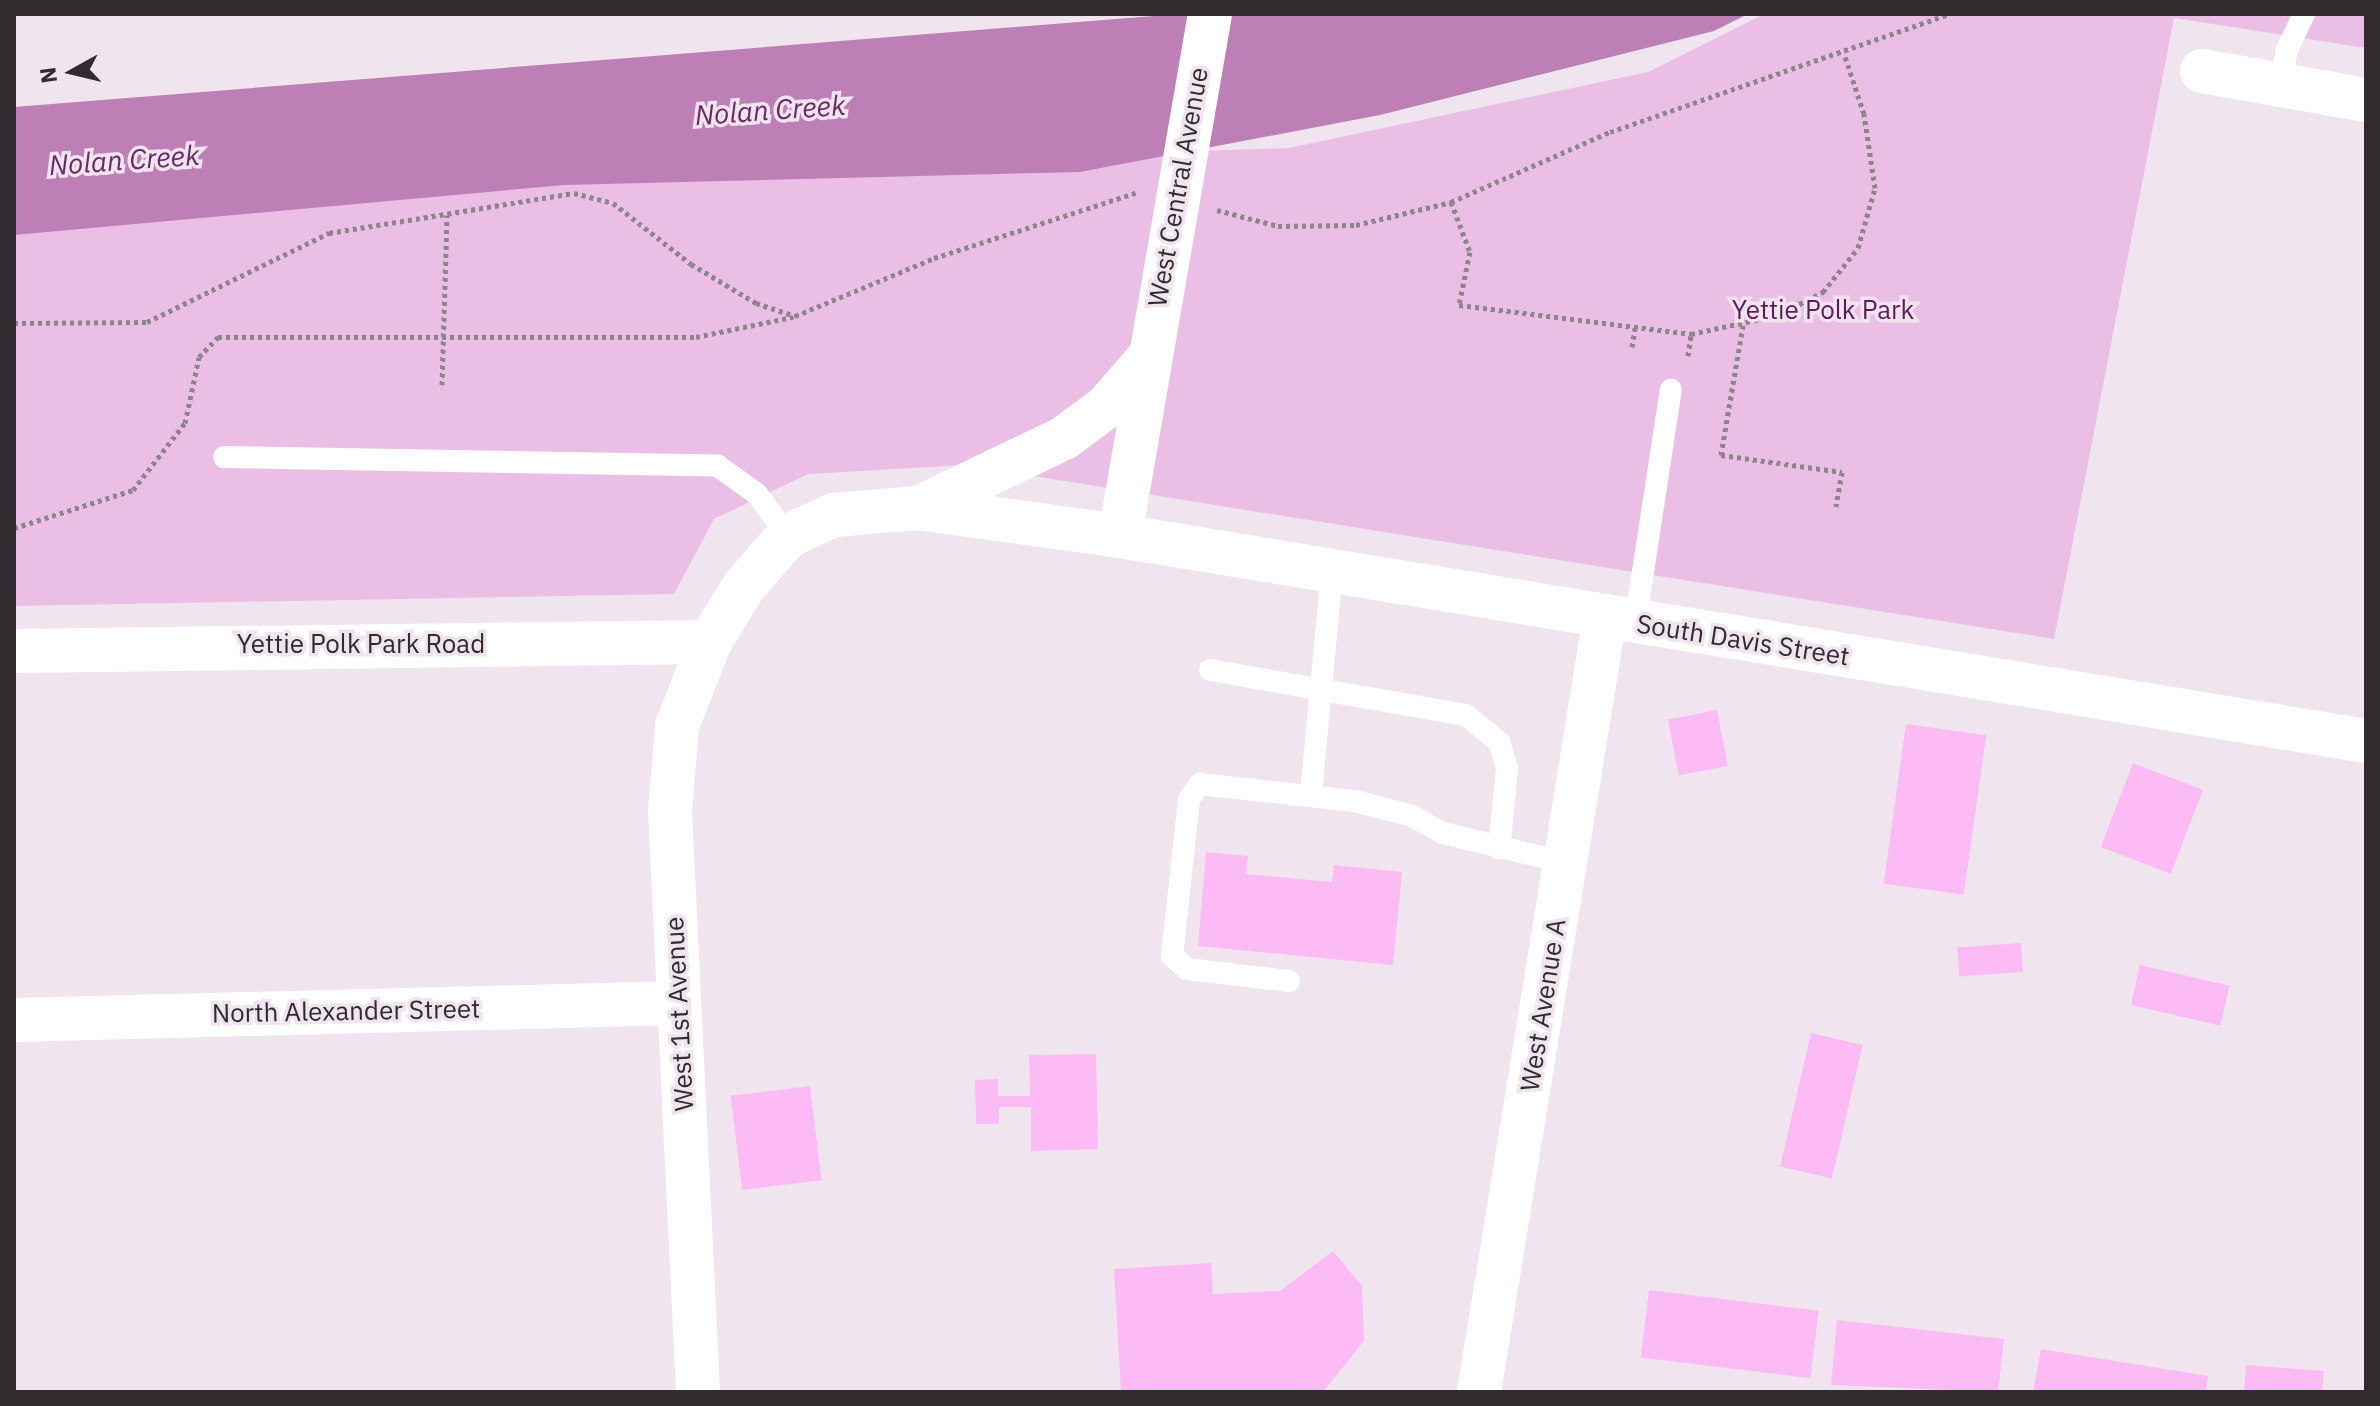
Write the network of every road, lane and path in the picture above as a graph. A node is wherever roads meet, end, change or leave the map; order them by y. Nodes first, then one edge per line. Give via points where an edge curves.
1 (1210, 14) edge
2 (1948, 14) edge
3 (2304, 14) edge
4 (1844, 53) junction
5 (2202, 71) dead end
6 (2281, 85) junction
7 (2366, 100) edge
8 (1451, 202) junction
9 (1210, 208) dead end
10 (1161, 210) junction
11 (447, 215) junction
12 (795, 316) junction
13 (14, 323) edge
14 (1743, 325) junction
15 (1635, 328) junction
16 (444, 333) junction
17 (1691, 334) junction
18 (1632, 347) dead end
19 (1688, 356) dead end
20 (1147, 360) junction
21 (442, 385) dead end
22 (1671, 390) dead end
23 (224, 457) dead end
24 (1836, 506) dead end
25 (918, 508) junction
26 (14, 528) edge
27 (788, 536) junction
28 (1120, 536) junction
29 (1332, 573) junction
30 (1620, 621) junction
31 (710, 642) junction
32 (14, 651) edge
33 (1210, 670) dead end
34 (1321, 687) junction
35 (2366, 741) edge
36 (1311, 794) junction
37 (1499, 849) junction
38 (1566, 863) junction
39 (1289, 981) dead end
40 (679, 1003) junction
41 (14, 1020) edge
42 (698, 1392) edge
43 (1479, 1392) edge

1 - 10 street, West Central Avenue
2 - 4 path
3 - 6 lane via 2286,52
4 - 8 path via 1610,132
4 - 14 path via 1864,114 1875,188 1858,248 1823,292
5 - 6 street
6 - 7 street
8 - 9 path via 1356,225 1278,226
8 - 15 path via 1470,252 1459,305
10 - 12 path via 1126,191 934,258
10 - 20 street, West Central Avenue
11 - 12 path via 574,193 613,203 691,264 756,303
11 - 13 path via 329,233 147,322
11 - 16 path
12 - 16 path via 696,337
14 - 17 path
14 - 24 path via 1721,455 1842,472
15 - 17 path
15 - 18 path
16 - 21 path
16 - 26 path via 218,337 199,357 185,423 133,490
17 - 19 path
20 - 25 street via 1106,407 1064,438
20 - 28 street, West Central Avenue
22 - 30 lane
23 - 27 lane via 718,466 757,494
25 - 27 street via 834,515
25 - 28 street, South Davis Street
27 - 31 street, West 1st Avenue
28 - 29 street, South Davis Street
29 - 30 street, South Davis Street
29 - 34 lane
30 - 35 street, South Davis Street
30 - 38 street, West Avenue A
31 - 32 street, Yettie Polk Park Road
31 - 40 street, West 1st Avenue via 677,726 670,812
33 - 34 lane
34 - 36 lane
34 - 37 lane via 1466,715 1499,742 1507,769
36 - 37 lane via 1412,816
36 - 39 lane via 1200,784 1189,799 1169,939 1172,956 1187,969
37 - 38 lane
38 - 43 street, West Avenue A
40 - 41 street, North Alexander Street
40 - 42 street, West 1st Avenue

